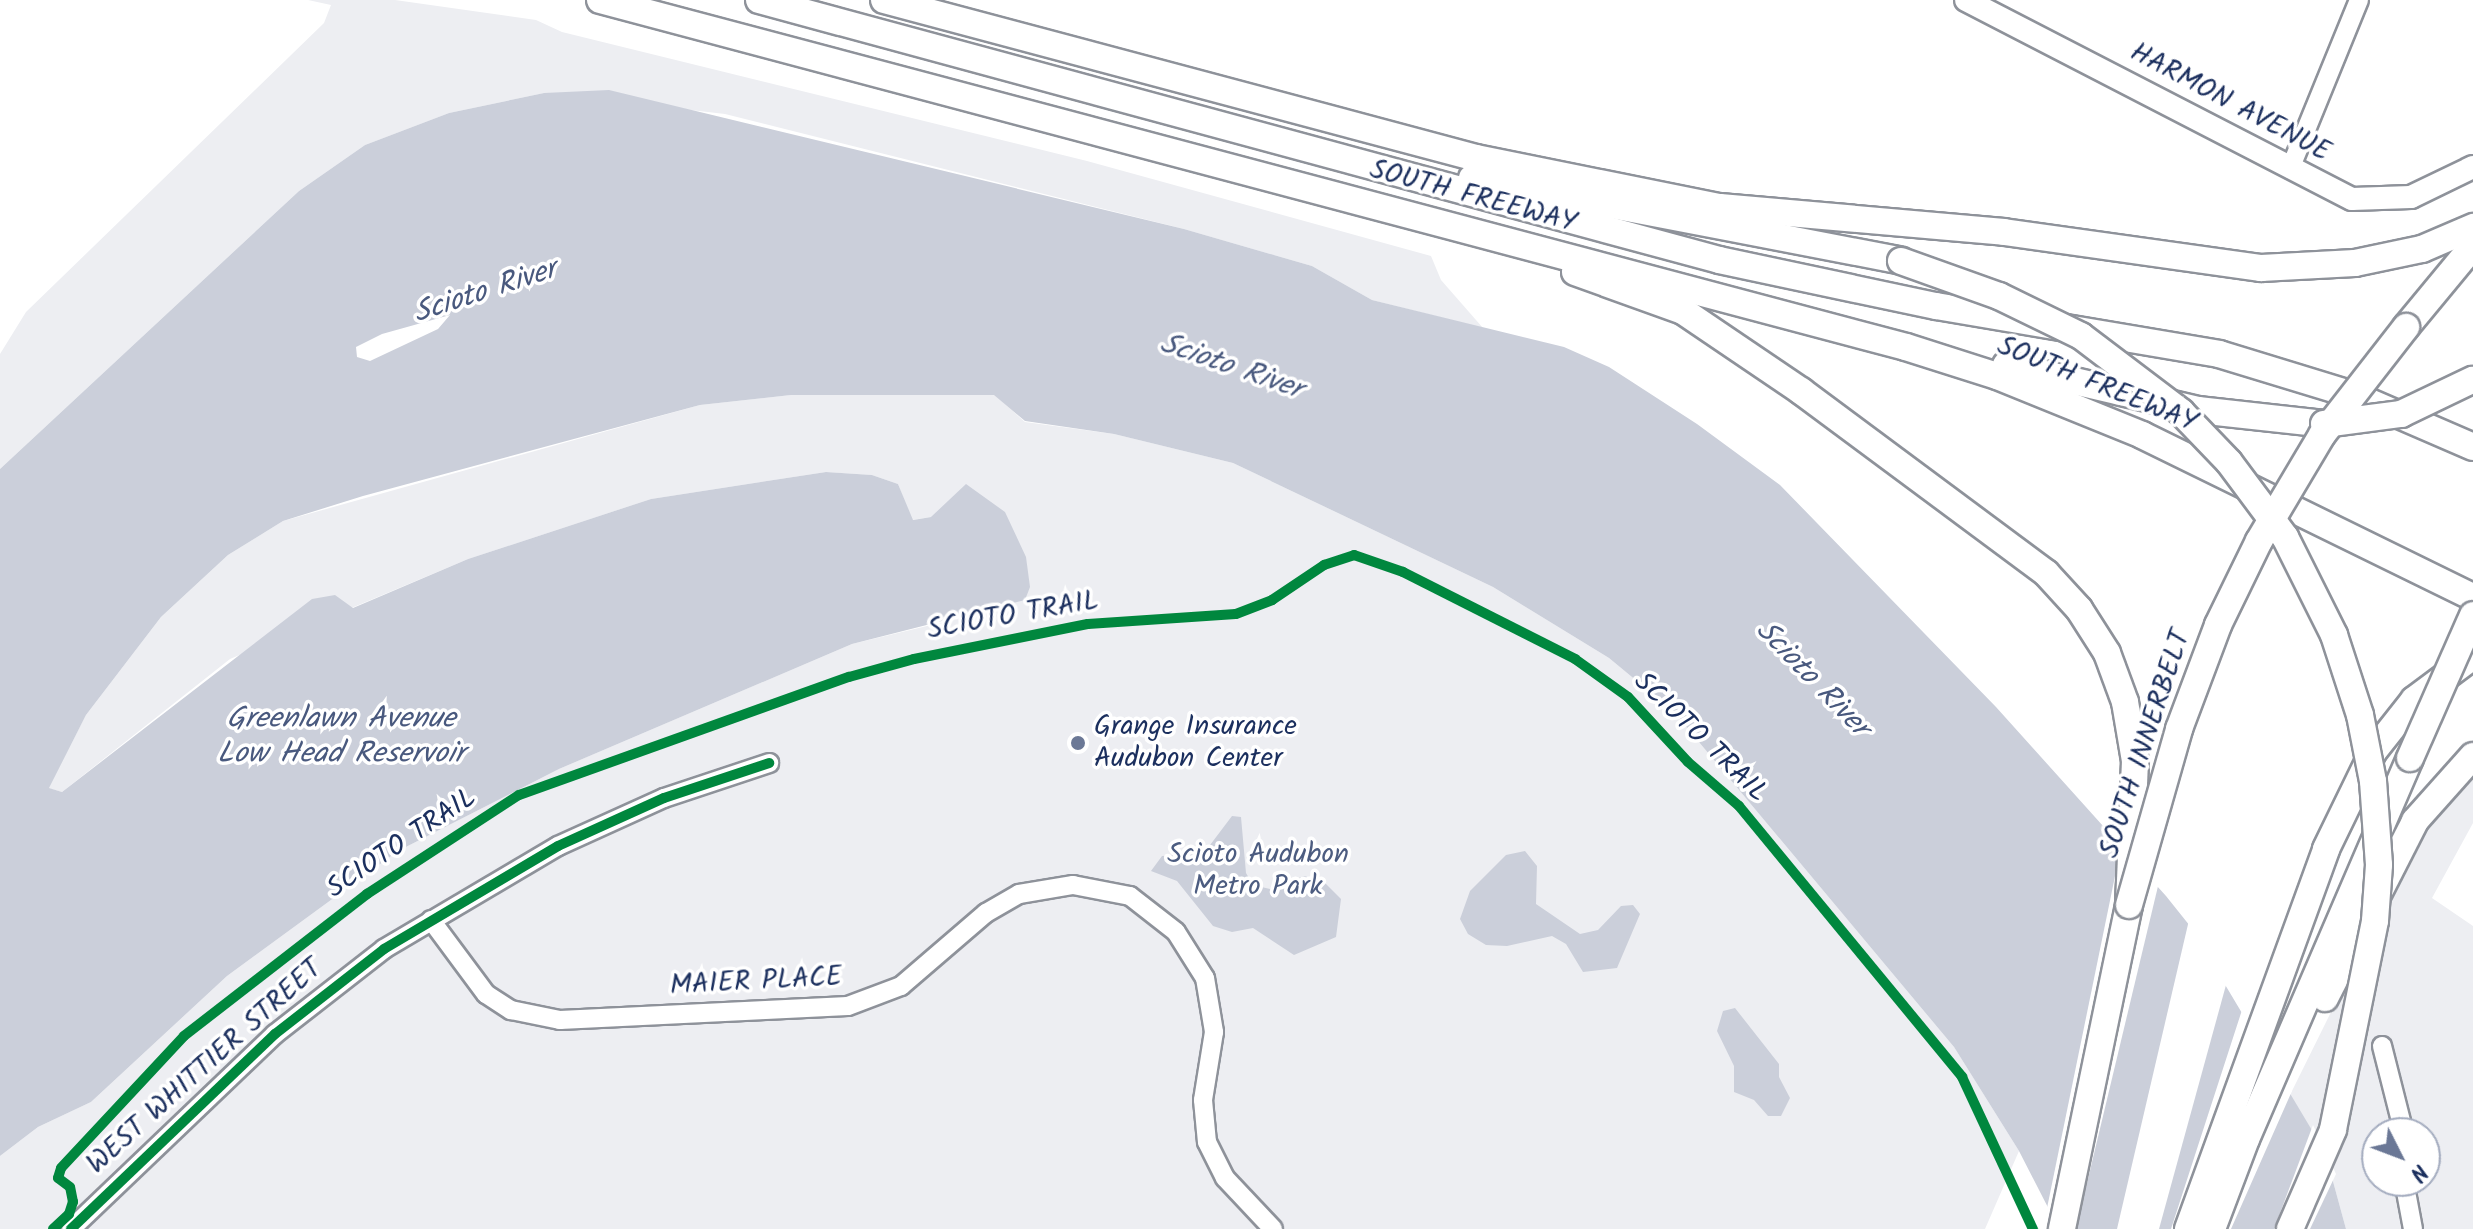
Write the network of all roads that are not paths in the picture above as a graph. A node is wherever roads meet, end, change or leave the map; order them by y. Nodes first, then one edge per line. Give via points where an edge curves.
1 (579, 0) edge
2 (600, 0) edge
3 (759, 0) edge
4 (884, 0) edge
5 (1966, 0) edge
6 (2359, 0) edge
7 (1991, 6) edge
8 (650, 14) junction
9 (1196, 116) junction
10 (2473, 167) edge
11 (2290, 169) junction
12 (1367, 202) junction
13 (2473, 227) edge
14 (2473, 246) edge
15 (1854, 332) junction
16 (2472, 379) edge
17 (2473, 447) edge
18 (2473, 597) edge
19 (2473, 615) edge
20 (2473, 656) edge
21 (2473, 756) edge
22 (769, 763) dead end
23 (2129, 905) junction
24 (431, 920) junction
25 (2382, 1046) dead end
26 (2400, 1117) edge
27 (2234, 1175) junction
28 (2407, 1197) edge
29 (71, 1229) edge
30 (1273, 1229) edge
31 (2062, 1229) edge
32 (2188, 1229) edge
33 (2212, 1229) edge
34 (2290, 1229) edge
35 (2413, 1229) edge

1 - 8 highway
2 - 8 highway, SOUTH FREEWAY
3 - 9 highway, SOUTH FREEWAY
4 - 13 highway via 1476,158 1720,207 2004,232 2261,268 2355,263 2422,249
5 - 7 main road, HARMON AVENUE
6 - 11 street
7 - 11 main road, HARMON AVENUE
8 - 12 highway, SOUTH FREEWAY
9 - 17 highway, SOUTH FREEWAY via 1796,278 2219,354 2353,395
9 - 34 highway, bridge via 1223,116 1476,179 1901,261 1999,296 2081,336 2181,412 2229,462 2285,537 2334,635 2360,715 2373,781 2379,865 2375,921 2333,1130
10 - 11 main road, HARMON AVENUE via 2411,197 2379,201 2352,199
12 - 15 highway, SOUTH FREEWAY
12 - 23 highway, bridge via 1683,311 1892,456 2046,573 2093,630 2118,678 2135,761
14 - 23 highway, SOUTH INNERBELT, bridge via 2322,435 2259,541 2218,625 2179,729
15 - 16 highway, bridge via 2198,410 2324,424 2401,414
15 - 18 highway, SOUTH FREEWAY via 1997,376 2142,435
19 - 27 highway, bridge
20 - 32 highway via 2414,700 2373,752 2326,849
21 - 27 highway via 2415,821 2387,869 2256,1146
22 - 24 street, WEST WHITTIER STREET via 664,798 583,834
23 - 31 highway, SOUTH INNERBELT
24 - 29 street, WEST WHITTIER STREET via 346,976 275,1034
24 - 30 street, MAIER PLACE via 486,994 511,1010 560,1020 848,1006 901,986 986,913 1019,894 1073,885 1130,896 1176,932 1205,978 1214,1032 1203,1100 1207,1142 1225,1178
25 - 26 street
27 - 33 highway
28 - 35 street

